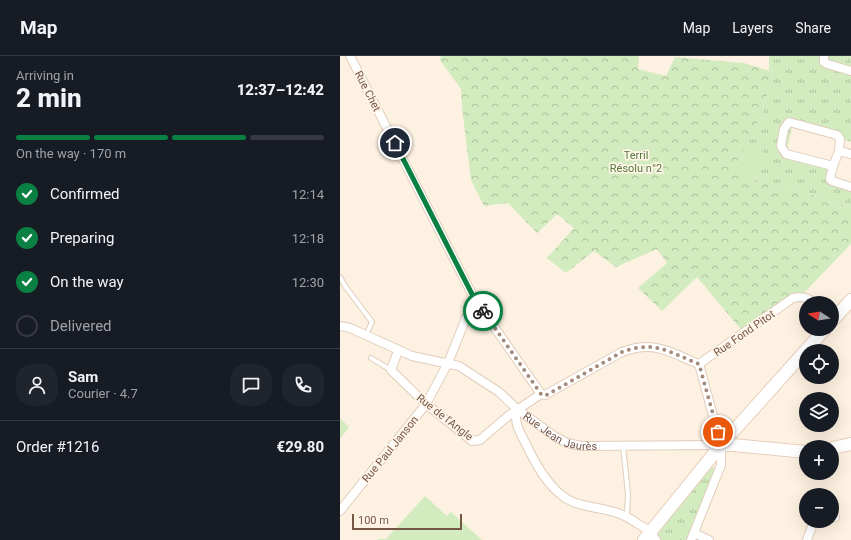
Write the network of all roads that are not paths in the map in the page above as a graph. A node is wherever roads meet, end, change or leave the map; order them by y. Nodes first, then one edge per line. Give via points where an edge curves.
1 (350, 56) edge
2 (824, 56) edge
3 (851, 71) edge
4 (839, 151) junction
5 (851, 154) edge
6 (833, 166) junction
7 (851, 187) edge
8 (340, 277) edge
9 (799, 297) edge
10 (474, 298) junction
11 (851, 300) edge
12 (839, 313) edge
13 (340, 326) edge
14 (366, 335) junction
15 (818, 336) edge
16 (398, 351) junction
17 (371, 358) dead end
18 (448, 363) junction
19 (699, 364) junction
20 (391, 370) junction
21 (541, 394) junction
22 (426, 404) junction
23 (517, 409) junction
24 (851, 444) edge
25 (721, 445) junction
26 (623, 446) junction
27 (839, 447) edge
28 (799, 451) edge
29 (340, 511) edge
30 (627, 517) junction
31 (811, 528) edge
32 (650, 537) edge
33 (693, 537) edge
34 (709, 540) edge
35 (807, 540) edge

1 - 10 street, Rue Chet
2 - 3 street via 824,62 827,64
4 - 5 street
4 - 6 street
4 - 6 street via 840,140 837,135 789,122 784,129 781,146 786,154
6 - 7 street via 830,180
8 - 14 lane via 372,322
9 - 19 street, Rue Fond Pitot via 793,298
10 - 18 street
10 - 21 street, Rue Chet
11 - 12 street
13 - 14 street, Rue Jean Jaurès
14 - 16 street, Rue Jean Jaurès
15 - 25 street
16 - 18 street, Rue Jean Jaurès
16 - 20 street
17 - 20 lane
18 - 22 street, Rue Paul Janson
18 - 23 street, Rue Jean Jaurès via 480,378
19 - 21 street via 660,348 635,348 622,352 545,396
19 - 25 street
20 - 22 street, Rue de l'Angle
21 - 23 street, Rue de l'Angle
22 - 23 street, Rue de l'Angle via 472,441 480,440
22 - 29 street, Rue Paul Janson
23 - 26 street, Rue Jean Jaurès via 567,443 582,446
23 - 30 street via 516,424 534,462 548,482 565,498
24 - 27 street
25 - 26 street, Rue Jean Jaurès
25 - 28 street, Rue Jean Jaurès
25 - 32 street
25 - 33 street via 721,465
26 - 30 lane via 628,494
30 - 32 street
31 - 35 street
33 - 34 street

